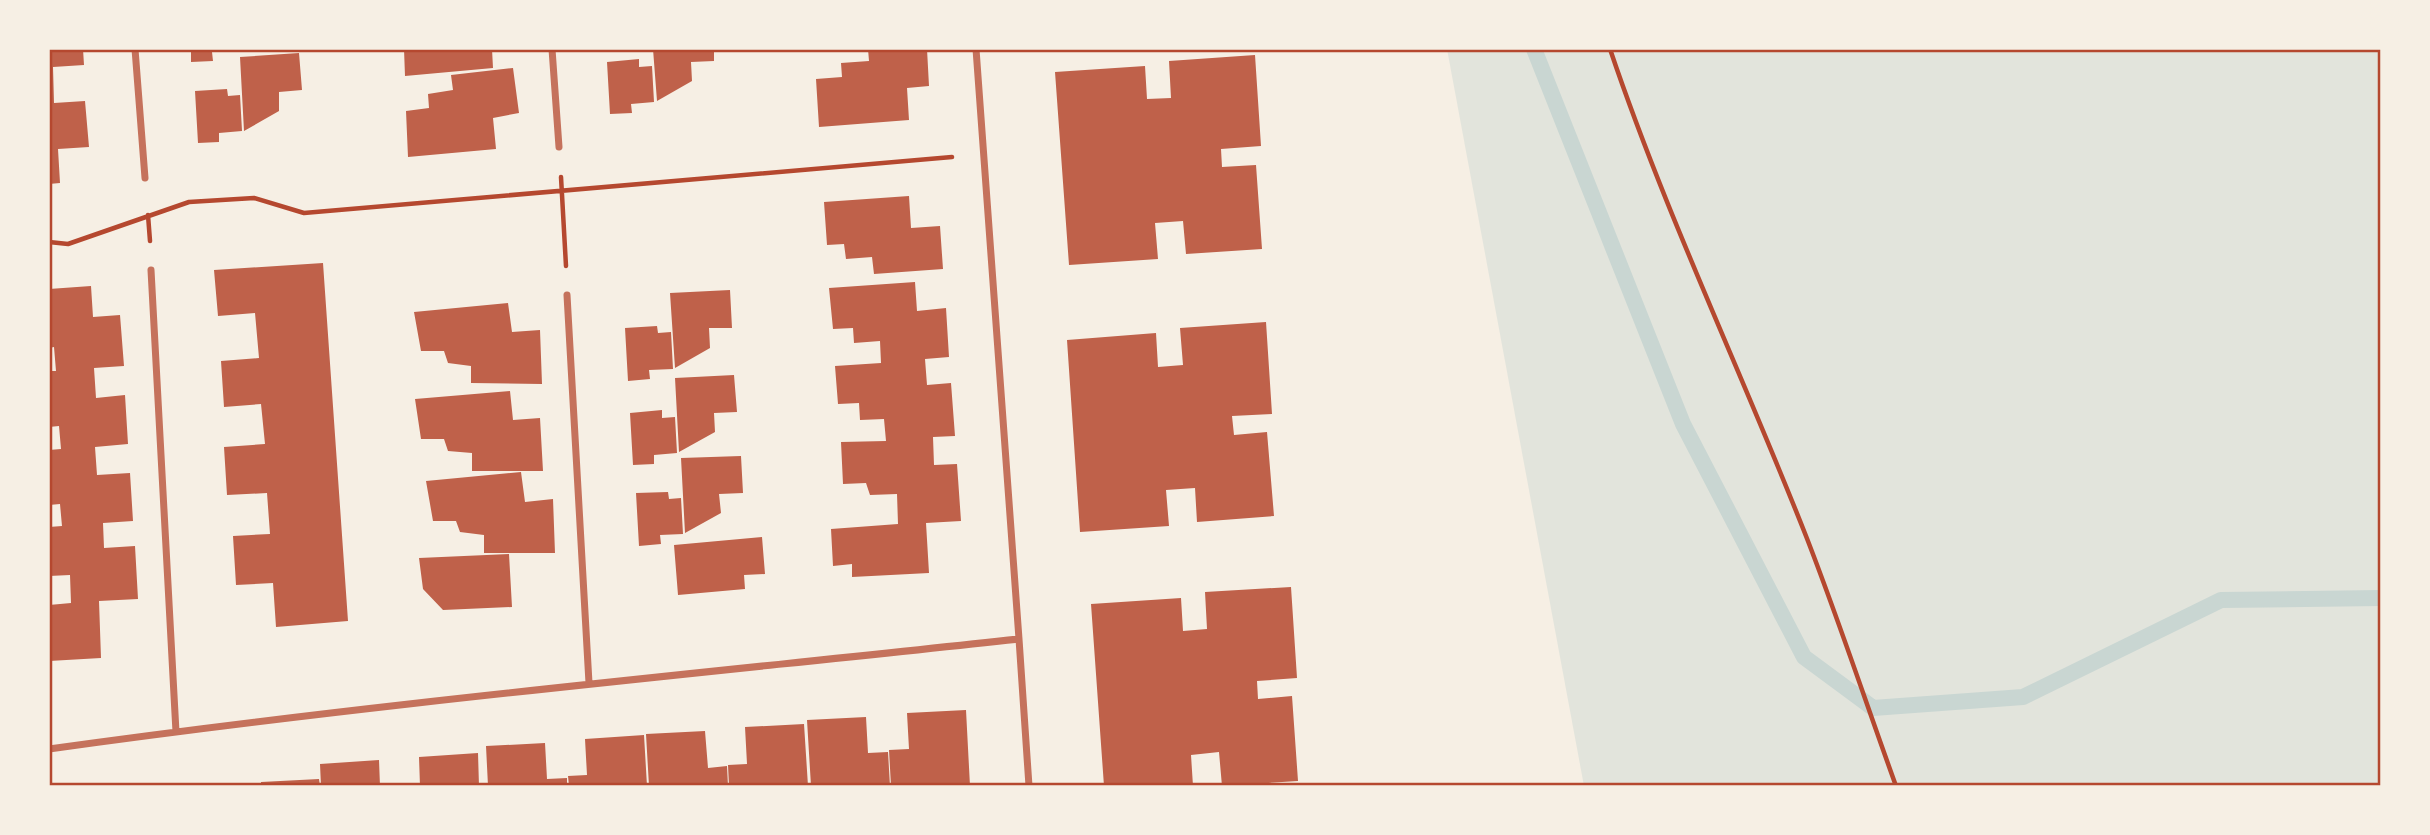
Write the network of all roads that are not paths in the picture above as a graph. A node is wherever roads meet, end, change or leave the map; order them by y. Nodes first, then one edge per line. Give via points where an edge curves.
1 (135, 49) edge
2 (552, 49) edge
3 (976, 49) edge
4 (559, 148) road end
5 (145, 178) road end
6 (151, 270) road end
7 (567, 295) road end
8 (1019, 639) junction
9 (589, 683) junction
10 (176, 732) junction
11 (49, 750) edge
12 (1029, 786) edge

1 - 5 street
2 - 4 street
3 - 8 street
6 - 10 street
7 - 9 street
8 - 9 street
8 - 12 street
9 - 10 street
10 - 11 street

